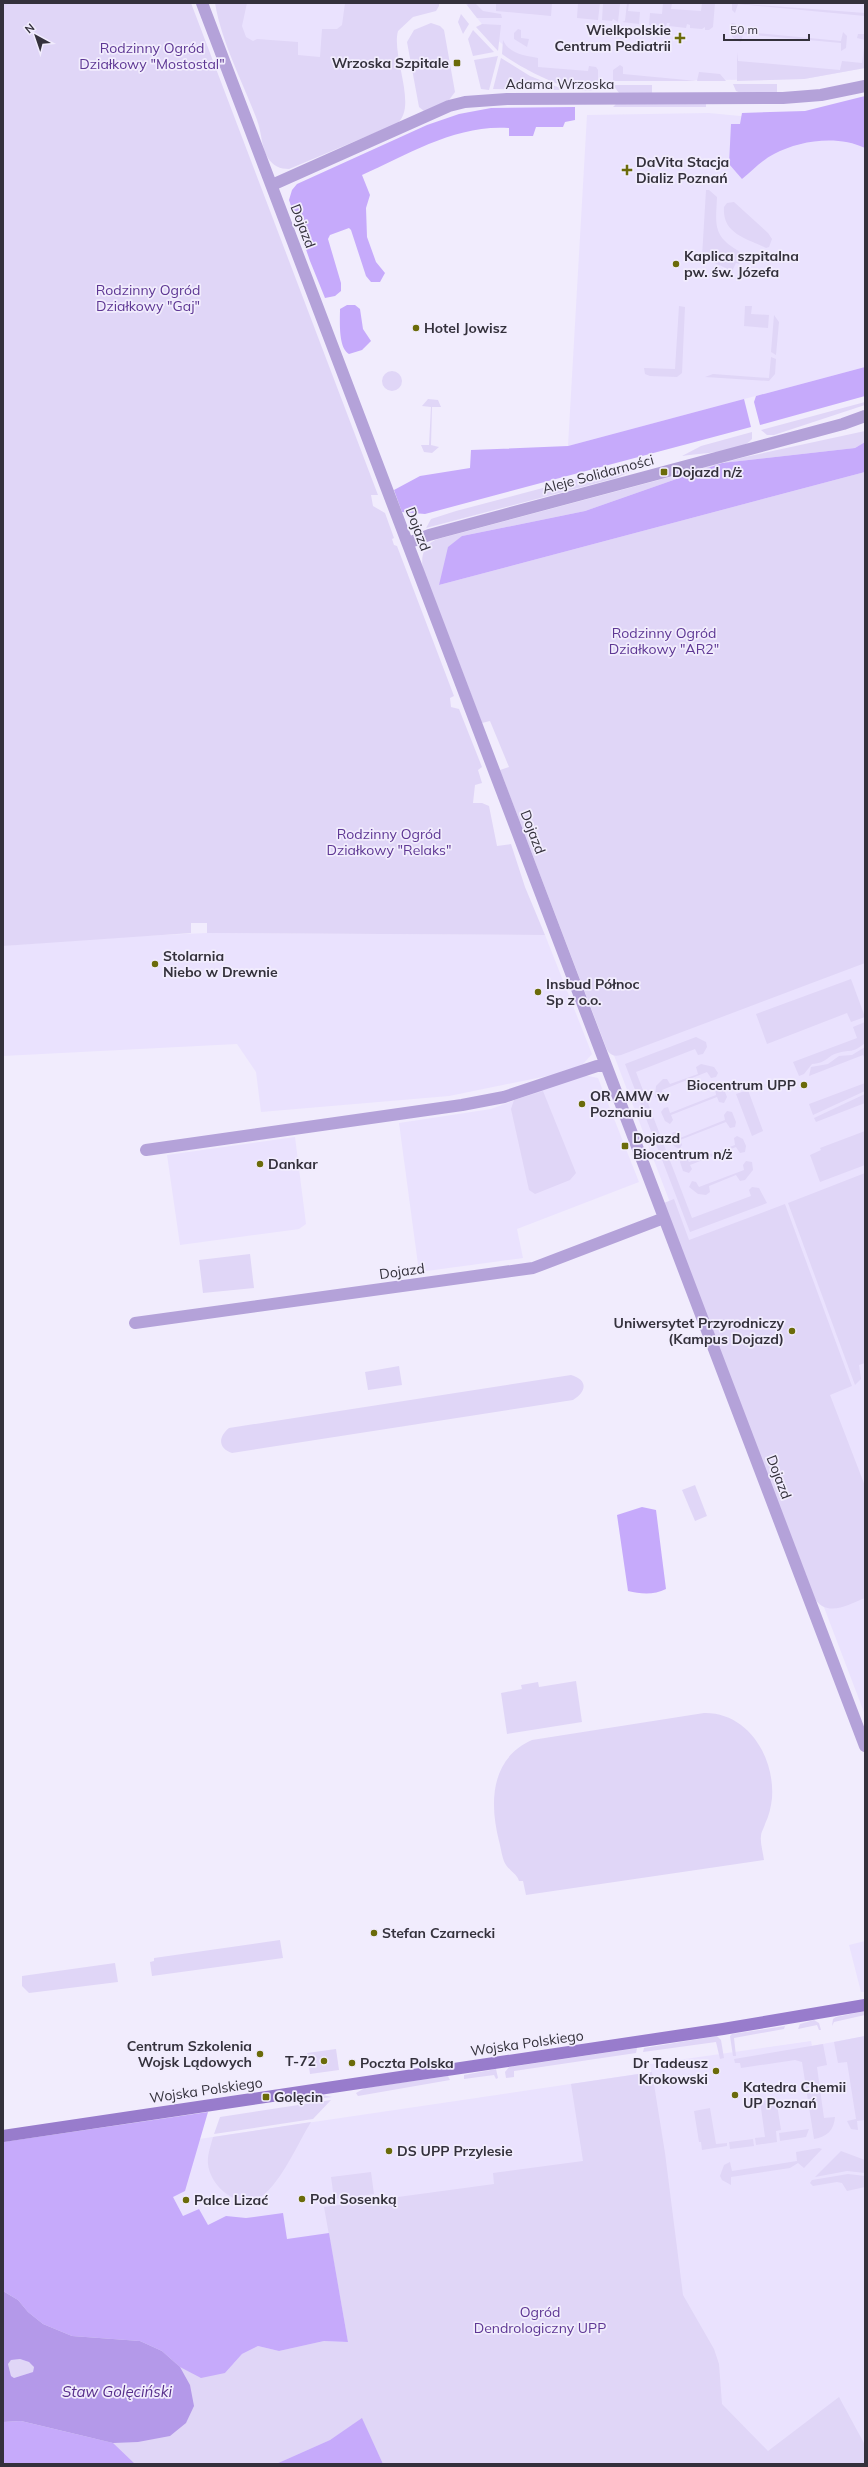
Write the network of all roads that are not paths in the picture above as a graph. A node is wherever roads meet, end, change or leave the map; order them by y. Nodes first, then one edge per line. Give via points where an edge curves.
1 (202, 3) edge
2 (865, 86) edge
3 (272, 185) junction
4 (865, 416) edge
5 (865, 421) edge
6 (843, 424) junction
7 (408, 543) junction
8 (606, 1066) junction
9 (146, 1150) dead end
10 (664, 1218) junction
11 (135, 1323) dead end
12 (865, 1746) edge
13 (865, 2005) edge
14 (3, 2136) edge

1 - 3 street, Dojazd
2 - 3 street, Adama Wrzoska via 791,98 507,99 465,102 435,112
3 - 7 street, Dojazd
4 - 6 street, Aleje Solidarności
5 - 6 street, Aleje Solidarności
6 - 7 street, Aleje Solidarności via 436,533
7 - 8 street, Dojazd
8 - 9 street via 597,1066 504,1097 462,1105
8 - 10 street, Dojazd
10 - 11 street, Dojazd via 533,1268
10 - 12 street, Dojazd
13 - 14 street, Wojska Polskiego via 716,2030

